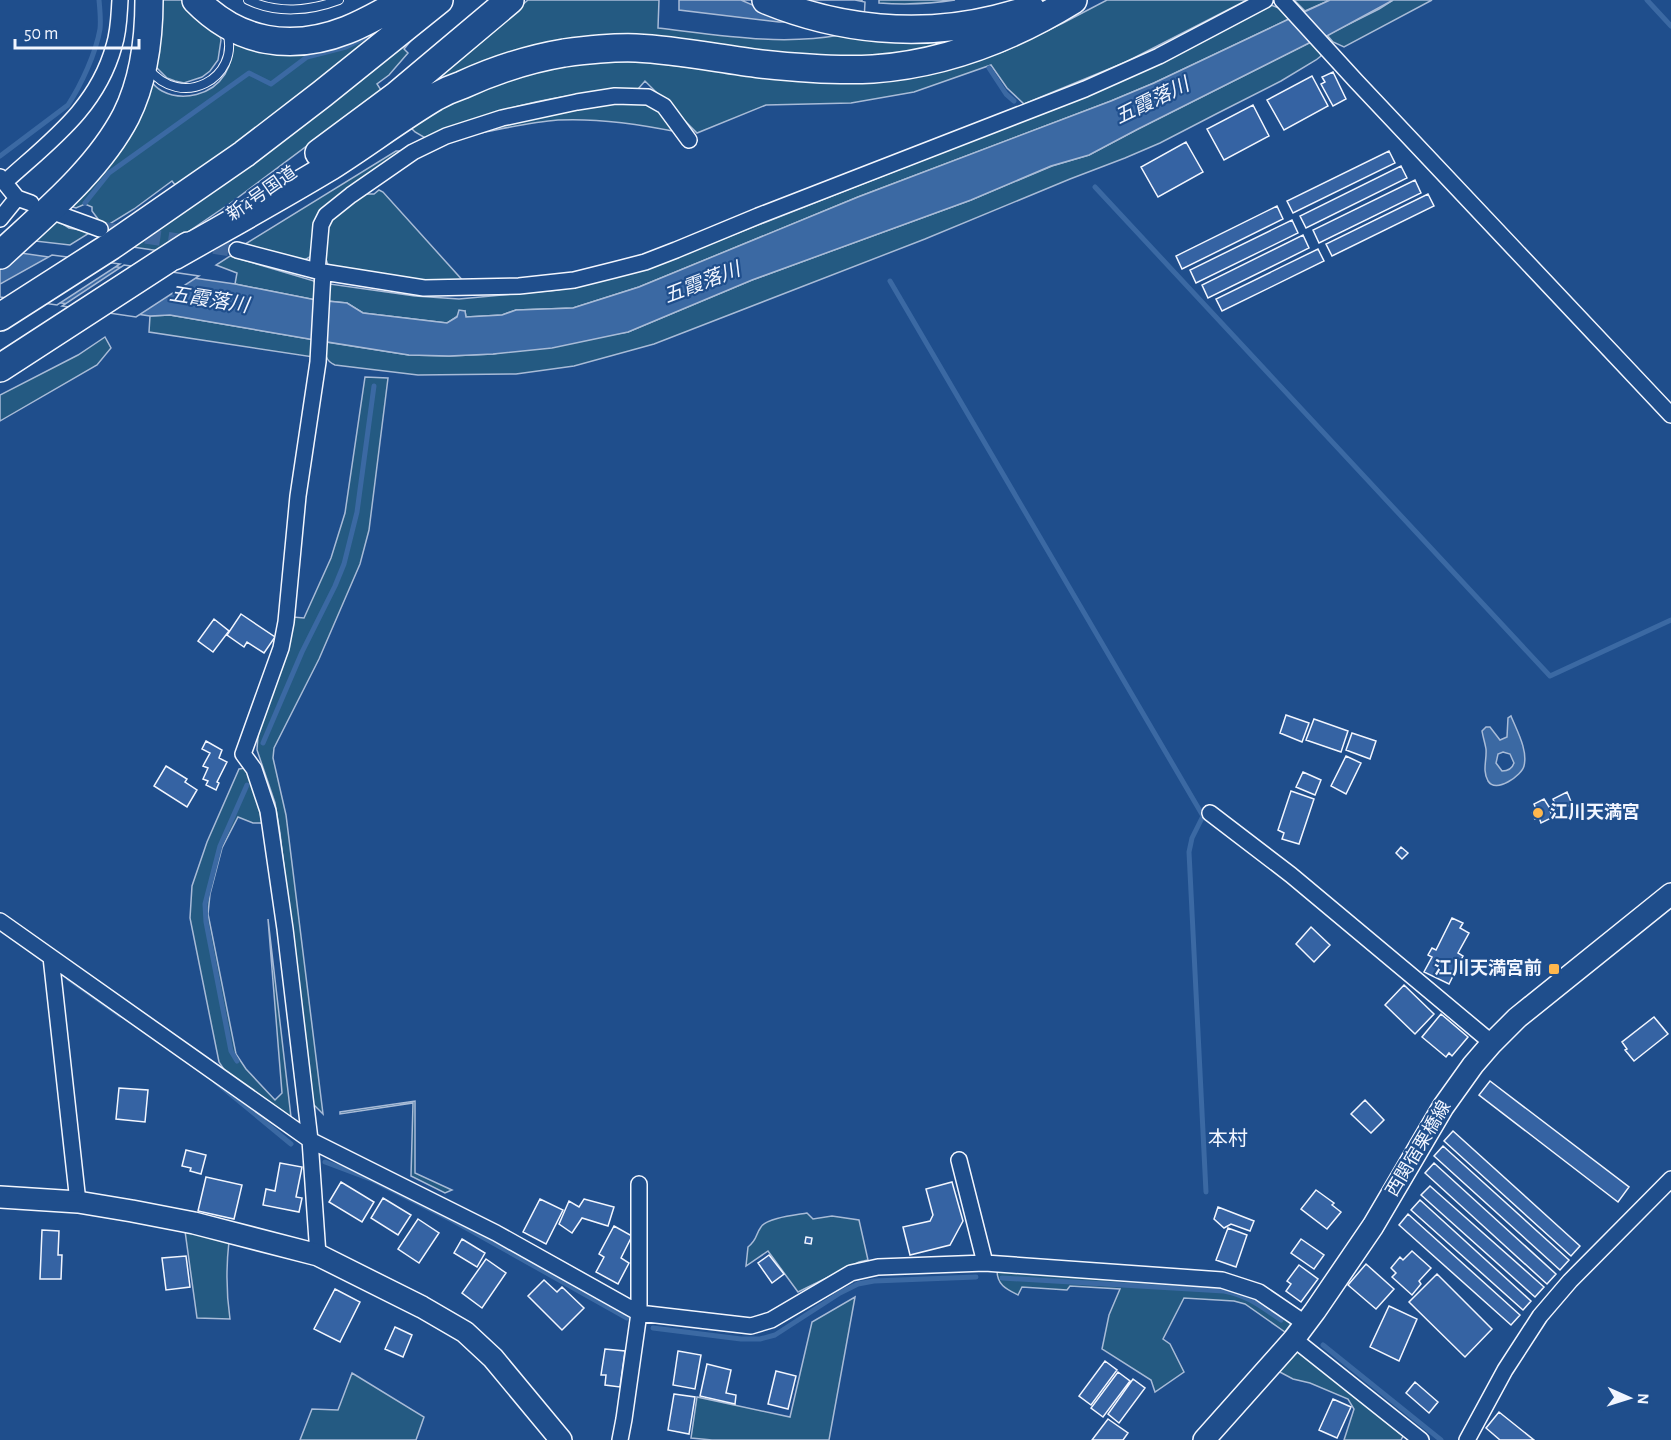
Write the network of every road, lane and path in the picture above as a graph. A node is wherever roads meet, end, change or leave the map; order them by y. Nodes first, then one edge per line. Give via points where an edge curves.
1 (120, 0) edge
2 (149, 0) edge
3 (196, 0) edge
4 (248, 0) edge
5 (339, 0) edge
6 (405, 0) edge
7 (439, 0) edge
8 (510, 0) edge
9 (766, 0) edge
10 (810, 0) edge
11 (1016, 0) edge
12 (1055, 0) edge
13 (1073, 0) edge
14 (1264, 0) edge
15 (1284, 2) edge
16 (897, 22) junction
17 (225, 24) junction
18 (144, 62) junction
19 (688, 140) dead end
20 (2, 180) edge
21 (26, 210) junction
22 (56, 213) dead end
23 (0, 219) edge
24 (105, 237) junction
25 (237, 250) tunnel mouth
26 (0, 255) edge
27 (174, 256) junction
28 (320, 272) junction
29 (4, 315) edge
30 (0, 368) edge
31 (1671, 415) edge
32 (1210, 813) dead end
33 (1671, 894) edge
34 (0, 921) edge
35 (51, 957) junction
36 (1492, 1043) junction
37 (310, 1140) junction
38 (959, 1160) dead end
39 (1671, 1179) edge
40 (639, 1184) dead end
41 (0, 1197) edge
42 (78, 1202) junction
43 (318, 1255) junction
44 (985, 1263) junction
45 (639, 1313) junction
46 (1300, 1332) junction
47 (561, 1440) edge
48 (620, 1440) edge
49 (1204, 1440) edge
50 (1421, 1440) edge
51 (1467, 1440) edge

1 - 20 street via 114,46 86,104 64,129
2 - 18 highway
3 - 17 highway
4 - 5 lane via 277,9 321,6
6 - 17 highway via 322,38 270,40 249,36
7 - 24 highway via 252,147
8 - 27 highway, 新4号国道 via 397,95
9 - 16 highway via 819,18 863,27
10 - 16 highway
11 - 16 highway
12 - 16 highway via 1024,12 943,28
13 - 27 highway via 988,43 945,57 874,69 785,66 634,48 563,53 530,60 490,72 438,95 326,169
14 - 28 street via 1085,89 645,262 574,280 519,286 424,288
15 - 31 street
17 - 18 lane via 229,49 225,63 198,87 167,85
18 - 21 highway via 126,116 111,141 66,192
19 - 28 street via 664,106 648,96 576,102 502,118 446,136 413,152 326,215 321,225
20 - 21 street
21 - 23 street
21 - 26 highway
22 - 24 street
24 - 29 highway
25 - 28 street
27 - 30 highway, 新4号国道
28 - 37 street via 319,353 298,496 286,622 281,648 243,754 254,769 268,811
32 - 36 street via 1291,875
33 - 36 main road, 西関宿栗橋線 via 1517,1018
34 - 35 street
35 - 37 street
35 - 42 street
36 - 46 main road, 西関宿栗橋線 via 1443,1107 1373,1226
37 - 43 street
37 - 45 street via 496,1233
38 - 44 street
39 - 51 street via 1540,1316 1504,1370
40 - 45 street
41 - 42 main road
42 - 43 main road via 194,1223
43 - 47 main road via 465,1332 493,1358
44 - 45 street via 878,1267 851,1273 771,1320 751,1326
44 - 46 street via 1222,1280 1259,1292
45 - 48 street
46 - 49 main road, 西関宿栗橋線
46 - 50 street

